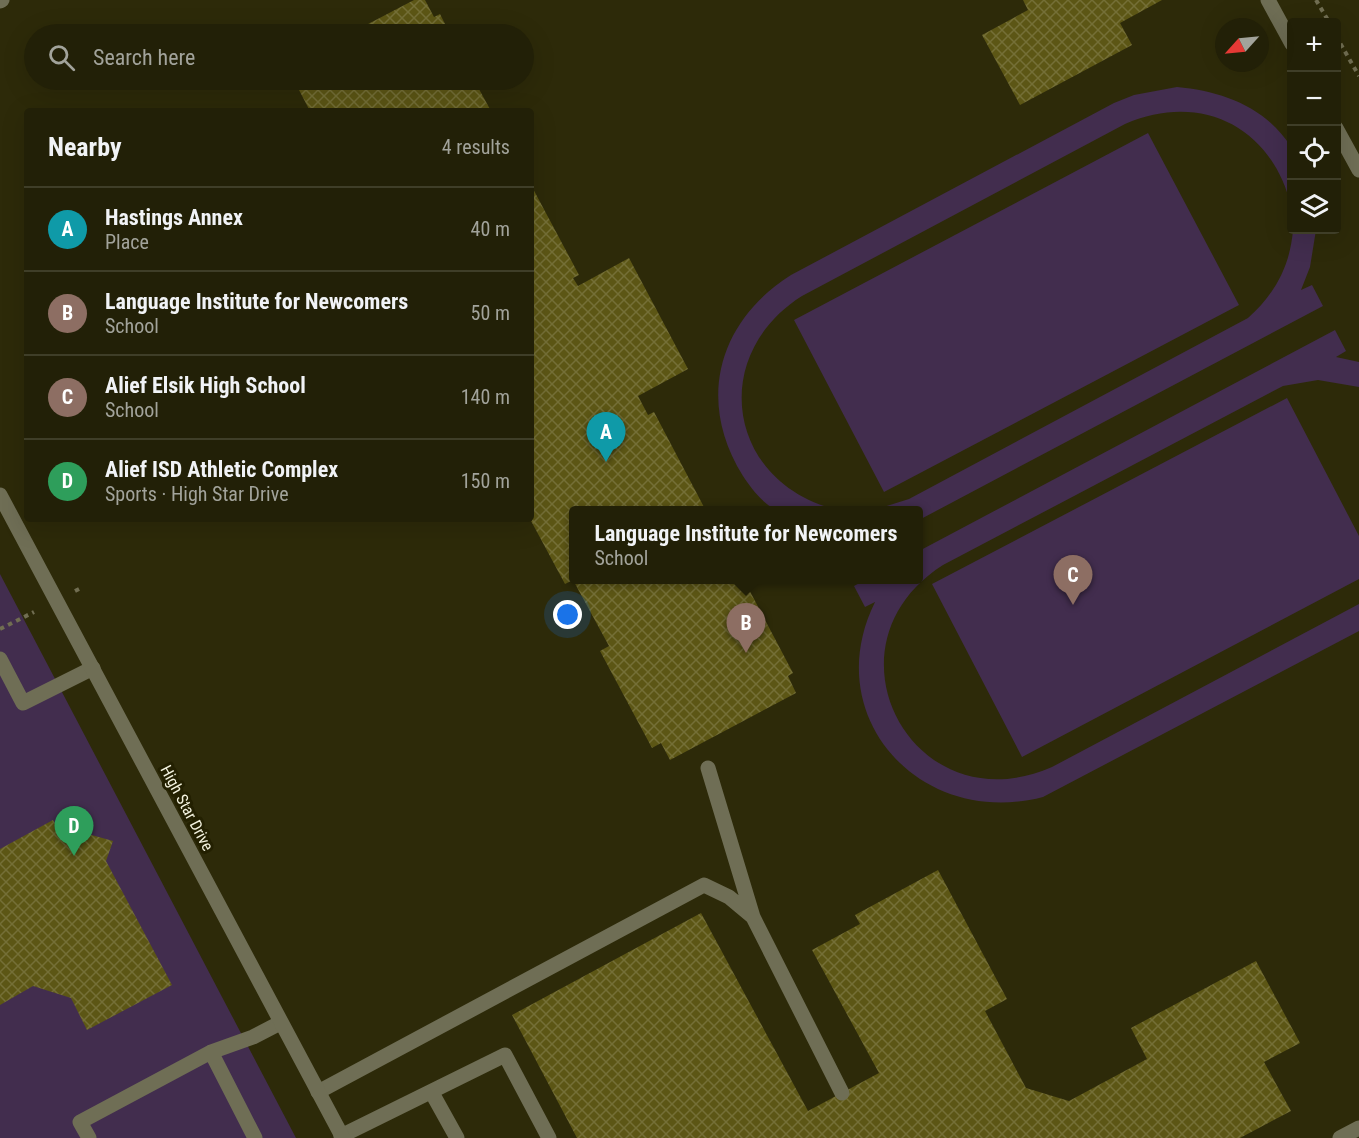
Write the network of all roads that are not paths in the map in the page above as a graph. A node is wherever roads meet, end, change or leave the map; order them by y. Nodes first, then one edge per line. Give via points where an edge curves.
1 (1268, 0) edge
2 (1287, 35) edge
3 (1341, 137) edge
4 (1359, 170) edge
5 (0, 495) edge
6 (0, 659) edge
7 (93, 668) junction
8 (708, 768) dead end
9 (753, 917) junction
10 (280, 1023) junction
11 (211, 1052) junction
12 (318, 1092) junction
13 (432, 1093) junction
14 (842, 1093) dead end
15 (1359, 1128) edge
16 (342, 1137) edge
17 (89, 1138) edge
18 (255, 1138) edge
19 (457, 1138) edge
20 (549, 1138) edge
21 (1340, 1138) edge

1 - 2 street
3 - 4 street
5 - 7 street, High Star Drive
6 - 7 street via 23,703
7 - 10 street, High Star Drive
8 - 9 street
9 - 12 street via 729,897 704,885
9 - 14 street
10 - 11 street
10 - 12 street, High Star Drive
11 - 17 street via 80,1122
11 - 18 street
12 - 16 street, High Star Drive
13 - 16 street
13 - 19 street
13 - 20 street via 505,1055
15 - 21 street

